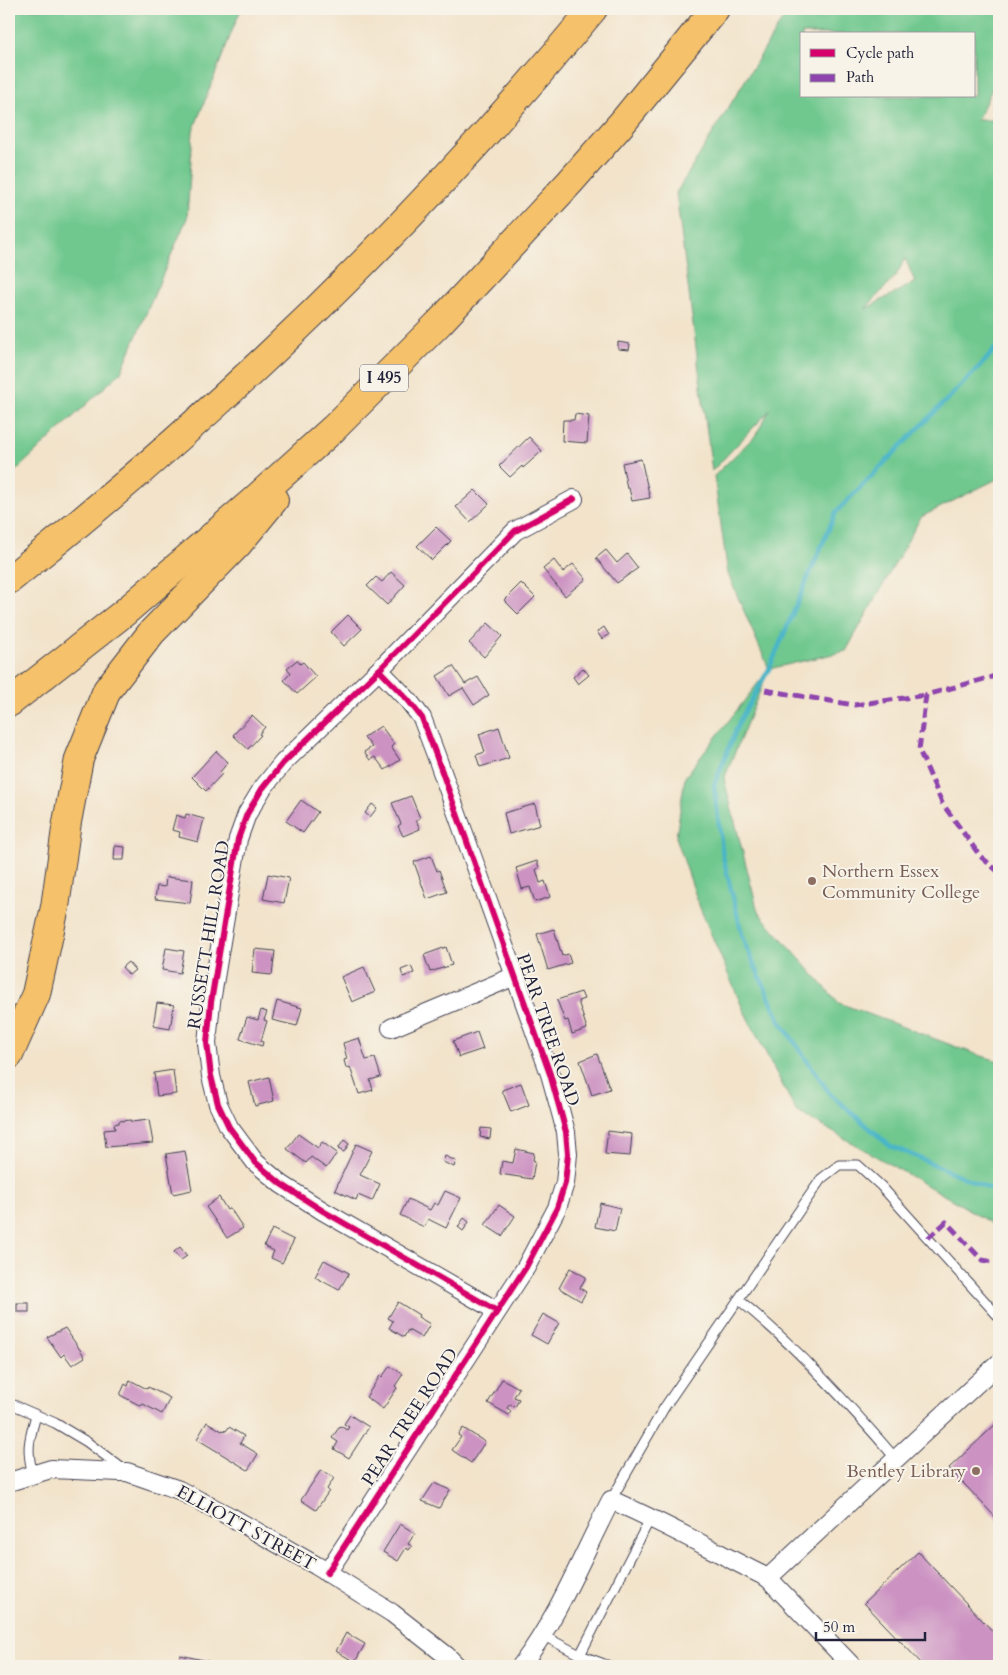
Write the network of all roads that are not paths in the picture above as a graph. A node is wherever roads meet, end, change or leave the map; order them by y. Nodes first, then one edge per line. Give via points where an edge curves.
1 (593, 9) edge
2 (715, 9) edge
3 (334, 428) junction
4 (574, 499) dead end
5 (9, 580) edge
6 (379, 670) junction
7 (9, 703) edge
8 (515, 976) junction
9 (390, 1028) dead end
10 (9, 1054) edge
11 (739, 1300) junction
12 (497, 1311) junction
13 (999, 1317) edge
14 (999, 1362) edge
15 (9, 1403) edge
16 (36, 1415) junction
17 (896, 1458) junction
18 (128, 1472) junction
19 (33, 1474) junction
20 (9, 1482) edge
21 (611, 1500) junction
22 (651, 1517) junction
23 (328, 1573) junction
24 (768, 1578) junction
25 (542, 1635) junction
26 (580, 1655) junction
27 (844, 1663) edge
28 (457, 1666) edge
29 (521, 1666) edge
30 (609, 1666) edge

1 - 5 highway via 472,148 353,273 187,430
2 - 3 highway, I 495 via 570,182 439,323
3 - 7 highway, I 495 via 125,612
3 - 10 highway via 238,544 152,632 107,690 79,759 55,907 36,994
4 - 6 street, RUSSETT HILL ROAD via 515,531
6 - 8 street, PEAR TREE ROAD via 422,718
6 - 12 street, RUSSETT HILL ROAD via 283,763 262,789 248,814 238,839 211,1002 207,1043 211,1076 218,1104 229,1127 255,1162 281,1184
8 - 9 street
8 - 12 street, PEAR TREE ROAD via 552,1082 566,1132 568,1154 565,1183 557,1208 526,1267
11 - 13 lane via 821,1179 839,1165 858,1165 881,1186
11 - 17 lane via 770,1325
11 - 21 lane via 664,1408
12 - 23 street, PEAR TREE ROAD
14 - 17 street
15 - 16 lane
16 - 18 lane via 87,1442
16 - 19 lane via 28,1456
17 - 24 street
18 - 19 street, ELLIOTT STREET via 51,1469
18 - 23 street, ELLIOTT STREET via 179,1490
19 - 20 street, ELLIOTT STREET
21 - 22 street
21 - 25 street
22 - 24 street
22 - 26 lane
23 - 28 street, ELLIOTT STREET via 392,1613
24 - 27 street
25 - 26 lane
25 - 29 street
26 - 30 lane

